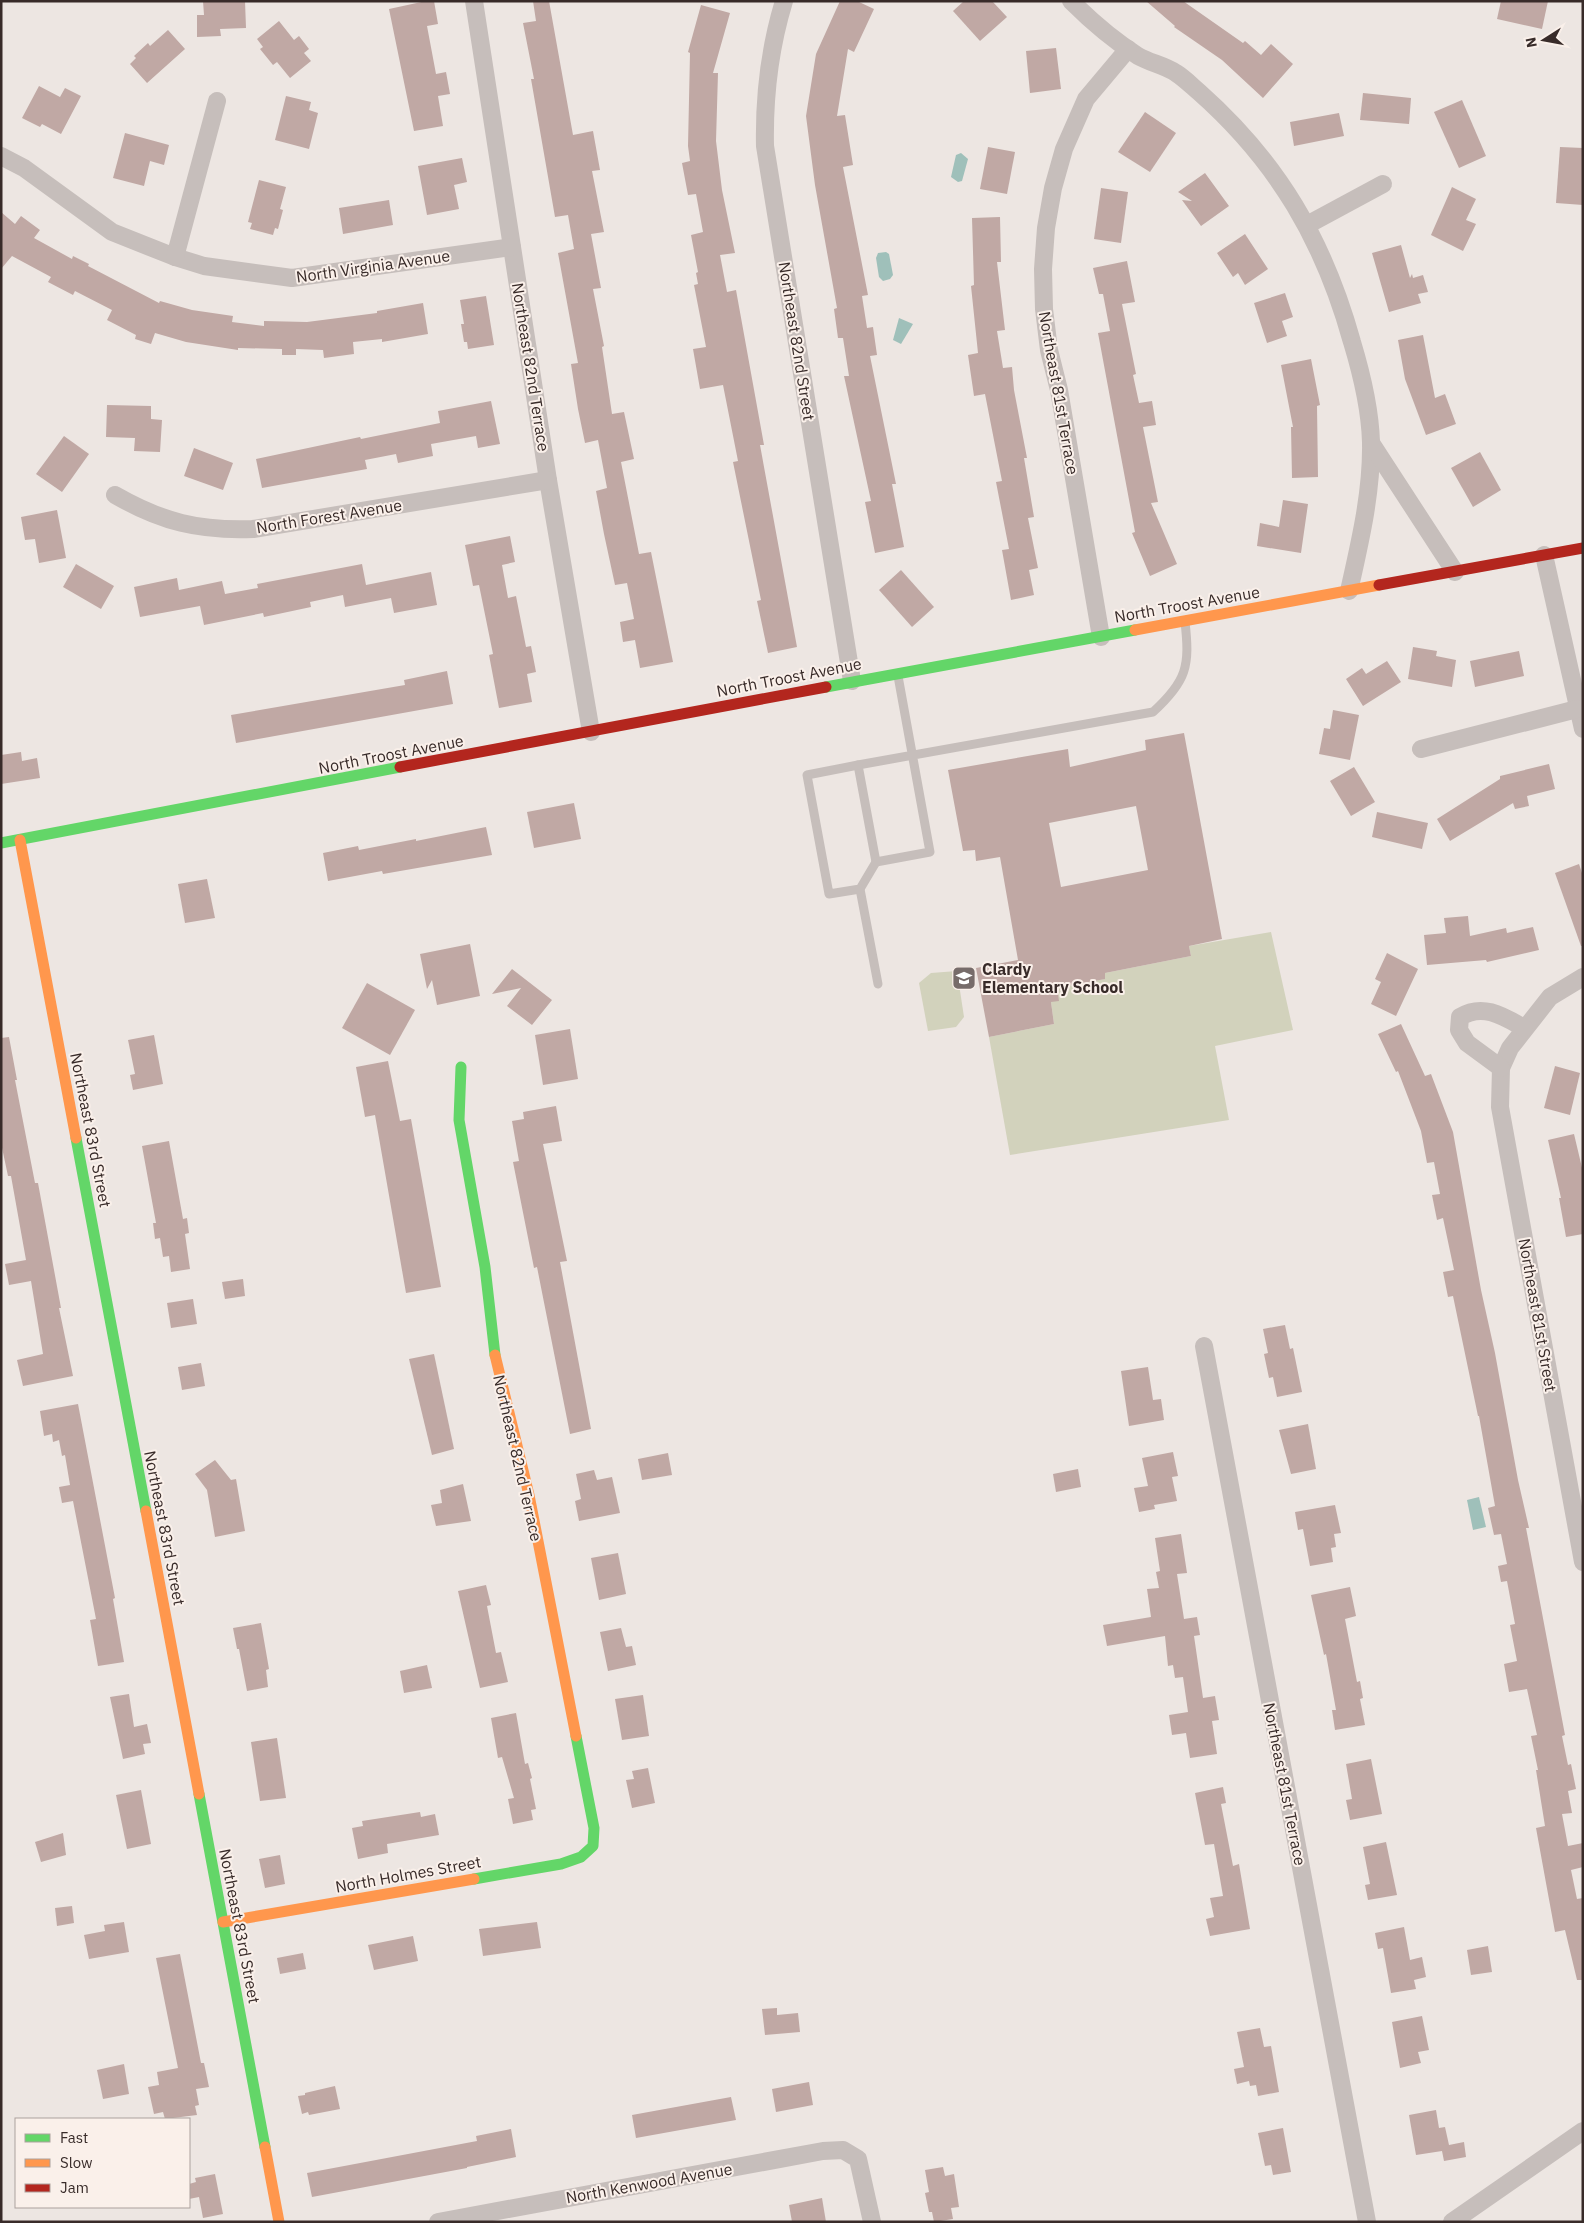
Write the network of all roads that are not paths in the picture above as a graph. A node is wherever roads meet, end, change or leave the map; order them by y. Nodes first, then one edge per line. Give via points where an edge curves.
1 (474, 1) edge
2 (784, 1) edge
3 (1071, 1) edge
4 (1128, 49) junction
5 (217, 101) dead end
6 (1, 156) edge
7 (1383, 184) dead end
8 (1307, 225) junction
9 (512, 247) junction
10 (175, 257) junction
11 (1371, 443) junction
12 (548, 480) junction
13 (115, 495) dead end
14 (1583, 548) edge
15 (1544, 555) junction
16 (1455, 572) junction
17 (1349, 591) junction
18 (1185, 621) junction
19 (1101, 637) junction
20 (898, 673) junction
21 (1576, 675) edge
22 (852, 681) junction
23 (1577, 709) junction
24 (1583, 729) edge
25 (591, 732) junction
26 (1422, 749) dead end
27 (912, 755) junction
28 (858, 765) junction
29 (20, 840) junction
30 (1, 843) edge
31 (876, 862) junction
32 (860, 889) junction
33 (1583, 977) edge
34 (878, 984) dead end
35 (1524, 1028) junction
36 (460, 1067) dead end
37 (1501, 1068) junction
38 (1204, 1346) dead end
39 (1583, 1562) edge
40 (593, 1846) joint
41 (223, 1922) junction
42 (1583, 2131) edge
43 (279, 2222) edge
44 (438, 2222) edge
45 (872, 2222) edge
46 (1367, 2222) edge
47 (1452, 2222) edge

1 - 9 street, Northeast 82nd Terrace
2 - 22 street, Northeast 82nd Street via 768,69 765,146
3 - 4 street via 1096,27
4 - 8 street via 1175,72 1224,115 1280,181
4 - 19 street, Northeast 81st Terrace via 1086,99 1064,149 1053,188 1043,268 1049,350 1059,390
5 - 10 street
6 - 10 street, North Virginia Avenue via 24,168 112,232
7 - 8 street
8 - 11 street via 1343,309 1361,373
9 - 10 street, North Virginia Avenue via 292,278 204,266
9 - 12 street, Northeast 82nd Terrace
11 - 16 street
11 - 17 street via 1368,494
12 - 13 street, North Forest Avenue via 243,529 195,527 167,520
12 - 25 street, Northeast 82nd Terrace
14 - 15 street, North Troost Avenue
15 - 16 street, North Troost Avenue
15 - 21 street
16 - 17 street, North Troost Avenue
17 - 18 street, North Troost Avenue
18 - 19 street, North Troost Avenue
18 - 27 lane via 1188,643 1186,669 1173,694 1153,712
19 - 20 street, North Troost Avenue
20 - 22 street, North Troost Avenue
20 - 27 lane
21 - 23 street
22 - 25 street, North Troost Avenue
23 - 24 street
23 - 26 street
25 - 29 street, North Troost Avenue
27 - 28 lane
27 - 31 lane via 930,852
28 - 31 lane
28 - 32 lane via 808,775 829,894
29 - 30 street, North Troost Avenue
29 - 41 street, Northeast 83rd Street
31 - 32 lane
32 - 34 lane
33 - 35 street, Northeast 81st Street via 1550,997
35 - 37 street, Northeast 81st Street
35 - 37 street via 1498,1013 1481,1010 1460,1017 1459,1030 1467,1043
36 - 40 street, Northeast 82nd Terrace via 459,1120 485,1268 492,1344 529,1495 594,1828
37 - 39 street, Northeast 81st Street via 1500,1107
38 - 46 street, Northeast 81st Terrace
40 - 41 street, North Holmes Street via 581,1857 561,1864
41 - 43 street, Northeast 83rd Street
42 - 47 street
44 - 45 street, North Kenwood Avenue via 823,2151 843,2150 858,2160

